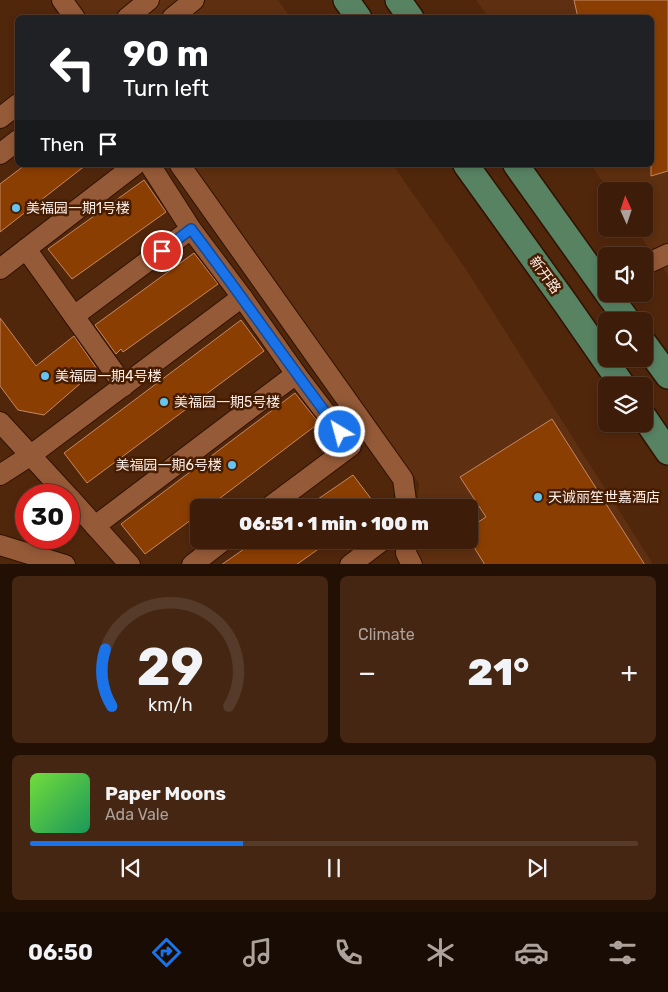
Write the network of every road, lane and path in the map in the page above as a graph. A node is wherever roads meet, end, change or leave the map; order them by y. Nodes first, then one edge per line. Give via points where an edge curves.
1 (62, 0) edge
2 (150, 0) edge
3 (194, 0) edge
4 (346, 0) edge
5 (398, 0) edge
6 (73, 15) edge
7 (131, 15) edge
8 (176, 15) edge
9 (357, 15) edge
10 (409, 15) edge
11 (15, 106) edge
12 (0, 118) edge
13 (15, 142) edge
14 (0, 154) edge
15 (132, 167) edge
16 (151, 167) edge
17 (181, 167) edge
18 (467, 167) edge
19 (517, 167) edge
20 (191, 229) junction
21 (26, 249) junction
22 (668, 254) edge
23 (653, 260) edge
24 (0, 269) edge
25 (598, 278) edge
26 (242, 297) junction
27 (74, 316) junction
28 (653, 355) edge
29 (296, 374) junction
30 (668, 376) edge
31 (617, 377) edge
32 (124, 386) junction
33 (0, 422) edge
34 (653, 430) edge
35 (668, 452) edge
36 (31, 455) junction
37 (0, 475) edge
38 (57, 484) edge
39 (280, 499) edge
40 (405, 499) edge
41 (80, 509) edge
42 (96, 526) junction
43 (0, 545) edge
44 (212, 549) edge
45 (371, 549) edge
46 (406, 549) edge
47 (65, 564) edge
48 (130, 564) edge
49 (192, 564) edge
50 (350, 564) edge
51 (412, 564) edge

1 - 6 street
2 - 7 street
3 - 8 street
4 - 9 main road
5 - 10 main road
11 - 12 street
13 - 14 street
15 - 21 street
16 - 20 street
17 - 40 street via 404,479
18 - 31 main road, 新开路
19 - 25 main road
20 - 26 street
20 - 27 street
21 - 24 street
21 - 27 street
22 - 23 street
26 - 29 street
26 - 32 street
27 - 32 street
28 - 30 main road
29 - 39 street via 351,446
29 - 42 street
32 - 36 street
33 - 36 street
34 - 35 main road
36 - 37 street
36 - 38 street
41 - 42 street
42 - 48 street
43 - 47 street
44 - 49 street
45 - 50 street
46 - 51 street

